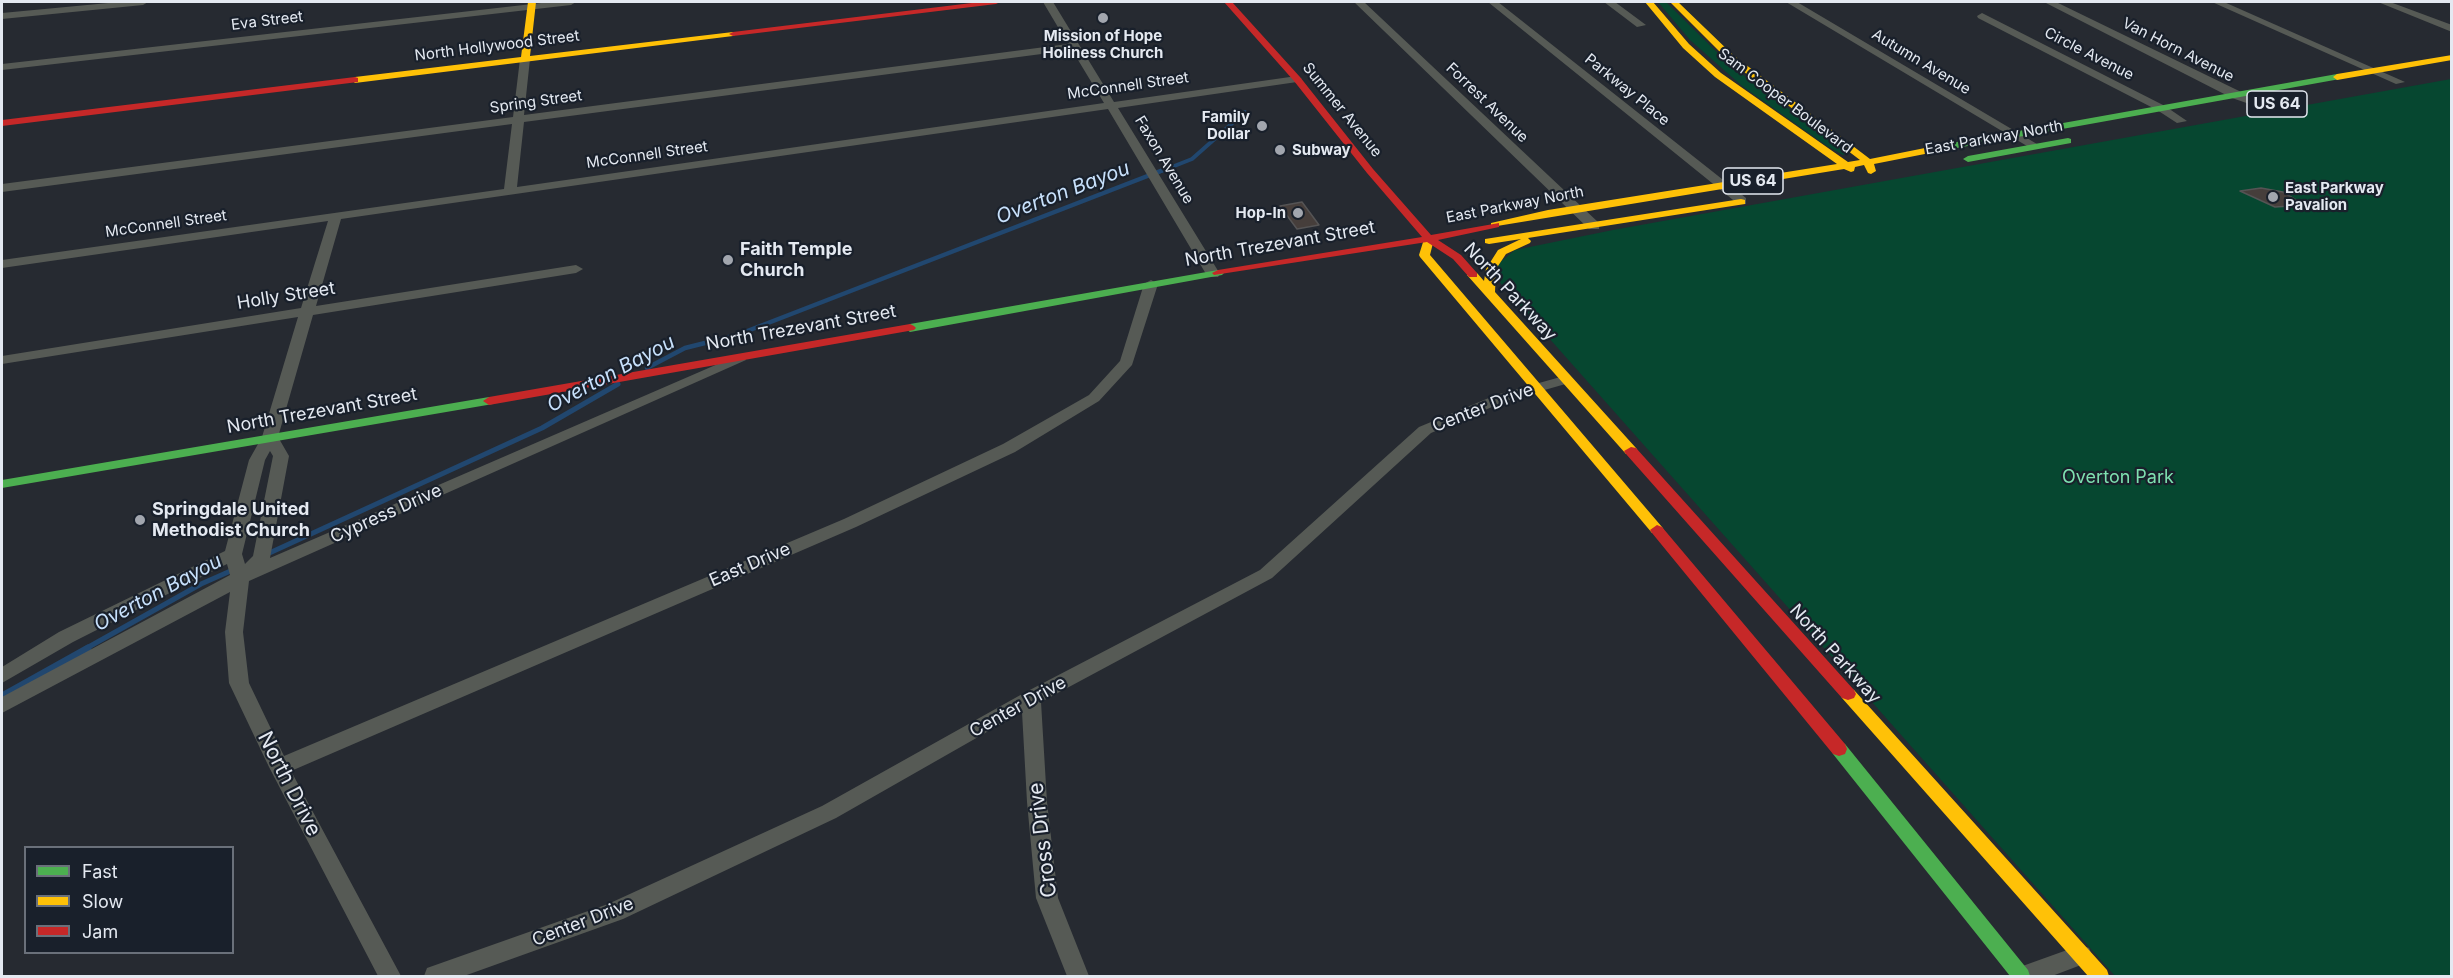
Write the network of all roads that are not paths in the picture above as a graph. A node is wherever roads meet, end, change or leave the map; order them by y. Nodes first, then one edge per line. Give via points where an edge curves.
1 (143, 2) edge
2 (571, 2) edge
3 (996, 2) edge
4 (1048, 2) edge
5 (1228, 2) edge
6 (1359, 2) edge
7 (1493, 2) edge
8 (1609, 2) edge
9 (1648, 2) edge
10 (1674, 2) edge
11 (1791, 2) edge
12 (2049, 2) edge
13 (2217, 2) edge
14 (2383, 2) edge
15 (532, 4) edge
16 (78, 5) edge
17 (1982, 15) dead end
18 (2, 16) edge
19 (1641, 25) dead end
20 (2451, 29) edge
21 (1075, 46) junction
22 (2451, 57) edge
23 (525, 59) junction
24 (2, 67) edge
25 (2375, 71) junction
26 (1297, 79) junction
27 (2405, 81) joint
28 (2372, 87) dead end
29 (2236, 96) junction
30 (1112, 105) junction
31 (2269, 105) joint
32 (2161, 108) junction
33 (2234, 111) dead end
34 (1810, 117) junction
35 (518, 119) junction
36 (2187, 120) joint
37 (2, 123) edge
38 (2161, 125) dead end
39 (2011, 133) junction
40 (1860, 140) dead end
41 (2078, 140) dead end
42 (1880, 144) dead end
43 (1958, 144) junction
44 (2036, 147) junction
45 (1868, 162) junction
46 (1955, 162) dead end
47 (1843, 166) junction
48 (1880, 176) junction
49 (1850, 182) dead end
50 (1724, 186) junction
51 (2, 188) edge
52 (510, 192) junction
53 (1748, 200) joint
54 (1577, 209) junction
55 (335, 218) junction
56 (1594, 226) junction
57 (1544, 234) junction
58 (1429, 239) junction
59 (2, 264) edge
60 (576, 269) dead end
61 (1214, 274) junction
62 (1151, 284) junction
63 (1489, 294) junction
64 (306, 312) junction
65 (747, 356) junction
66 (2, 360) edge
67 (1564, 380) junction
68 (1536, 387) junction
69 (270, 437) junction
70 (2, 484) edge
71 (243, 564) junction
72 (2, 676) edge
73 (1031, 698) junction
74 (2, 706) edge
75 (279, 767) junction
76 (2081, 955) junction
77 (390, 976) edge
78 (435, 976) edge
79 (1078, 976) edge
80 (2023, 976) edge
81 (2100, 976) edge

1 - 16 street
2 - 15 street, Eva Street
3 - 23 main road, North Hollywood Street
4 - 21 street, Faxon Avenue
5 - 26 main road, Summer Avenue
6 - 54 street, Forrest Avenue
7 - 50 street, Parkway Place
8 - 19 street
9 - 47 main road, Sam Cooper Boulevard via 1686,46 1718,75
10 - 34 main road, Sam Cooper Boulevard via 1730,57
11 - 39 street, Autumn Avenue
12 - 29 street, Van Horn Avenue
13 - 25 street
14 - 20 street
15 - 23 main road
15 - 24 street, Eva Street
16 - 18 street
17 - 32 street, Circle Avenue
21 - 30 street, Faxon Avenue
21 - 35 street, Spring Street
22 - 25 main road, East Parkway North / US 64
23 - 35 street
23 - 37 main road, North Hollywood Street
25 - 27 street
25 - 29 main road, East Parkway North / US 64
26 - 30 street, McConnell Street
26 - 58 main road, Summer Avenue
27 - 28 main road
29 - 31 street, Van Horn Avenue
29 - 32 main road, East Parkway North / US 64
30 - 52 street, McConnell Street
30 - 61 street, Faxon Avenue
31 - 33 main road, US 64
32 - 36 street, Circle Avenue
32 - 39 main road, East Parkway North / US 64
34 - 40 main road
34 - 45 main road, Sam Cooper Boulevard
35 - 51 street, Spring Street
35 - 52 street
36 - 38 main road
39 - 43 main road, East Parkway North / US 64
39 - 44 street, Autumn Avenue
41 - 44 main road, East Parkway North
42 - 43 main road
43 - 45 main road, East Parkway North / US 64
44 - 46 main road, East Parkway North
45 - 47 main road, East Parkway North / US 64
45 - 48 main road, Sam Cooper Boulevard
47 - 48 main road, Sam Cooper Boulevard
47 - 50 main road, East Parkway North / US 64
48 - 49 main road
50 - 53 street, Parkway Place
50 - 54 main road, East Parkway North / US 64
52 - 55 street, McConnell Street
53 - 56 main road, East Parkway North / US 64
54 - 56 street, Forrest Avenue
54 - 58 main road, East Parkway North / US 64
55 - 59 street, McConnell Street
55 - 64 street, North Drive
56 - 57 main road, East Parkway North / US 64
57 - 58 main road, East Parkway North / US 64 via 1465,244
57 - 63 main road via 1502,252 1491,269
58 - 61 main road, North Trezevant Street
58 - 63 main road, North Parkway via 1457,257
58 - 68 main road via 1424,255
60 - 64 street, Holly Street
61 - 62 main road, North Trezevant Street
62 - 65 main road, North Trezevant Street
62 - 75 street, East Drive via 1127,362 1094,398 1009,448 839,528
63 - 67 main road, North Parkway
64 - 66 street, Holly Street
64 - 69 street, North Drive
65 - 69 main road, North Trezevant Street
65 - 71 street, Cypress Drive
67 - 68 street, Center Drive
67 - 76 main road, North Parkway
68 - 73 street, Center Drive via 1425,430 1266,574
68 - 80 main road via 1803,705
69 - 70 main road, North Trezevant Street
69 - 71 street, North Drive via 257,460
69 - 71 street, North Drive via 281,456
71 - 72 street, Cypress Drive via 66,637
71 - 74 street, Cypress Drive
71 - 75 street, North Drive via 234,632 239,683
73 - 78 street, Center Drive via 808,822 615,912
73 - 79 street, Cross Drive via 1047,898
75 - 77 street, North Drive
76 - 80 street
76 - 81 main road, North Parkway

